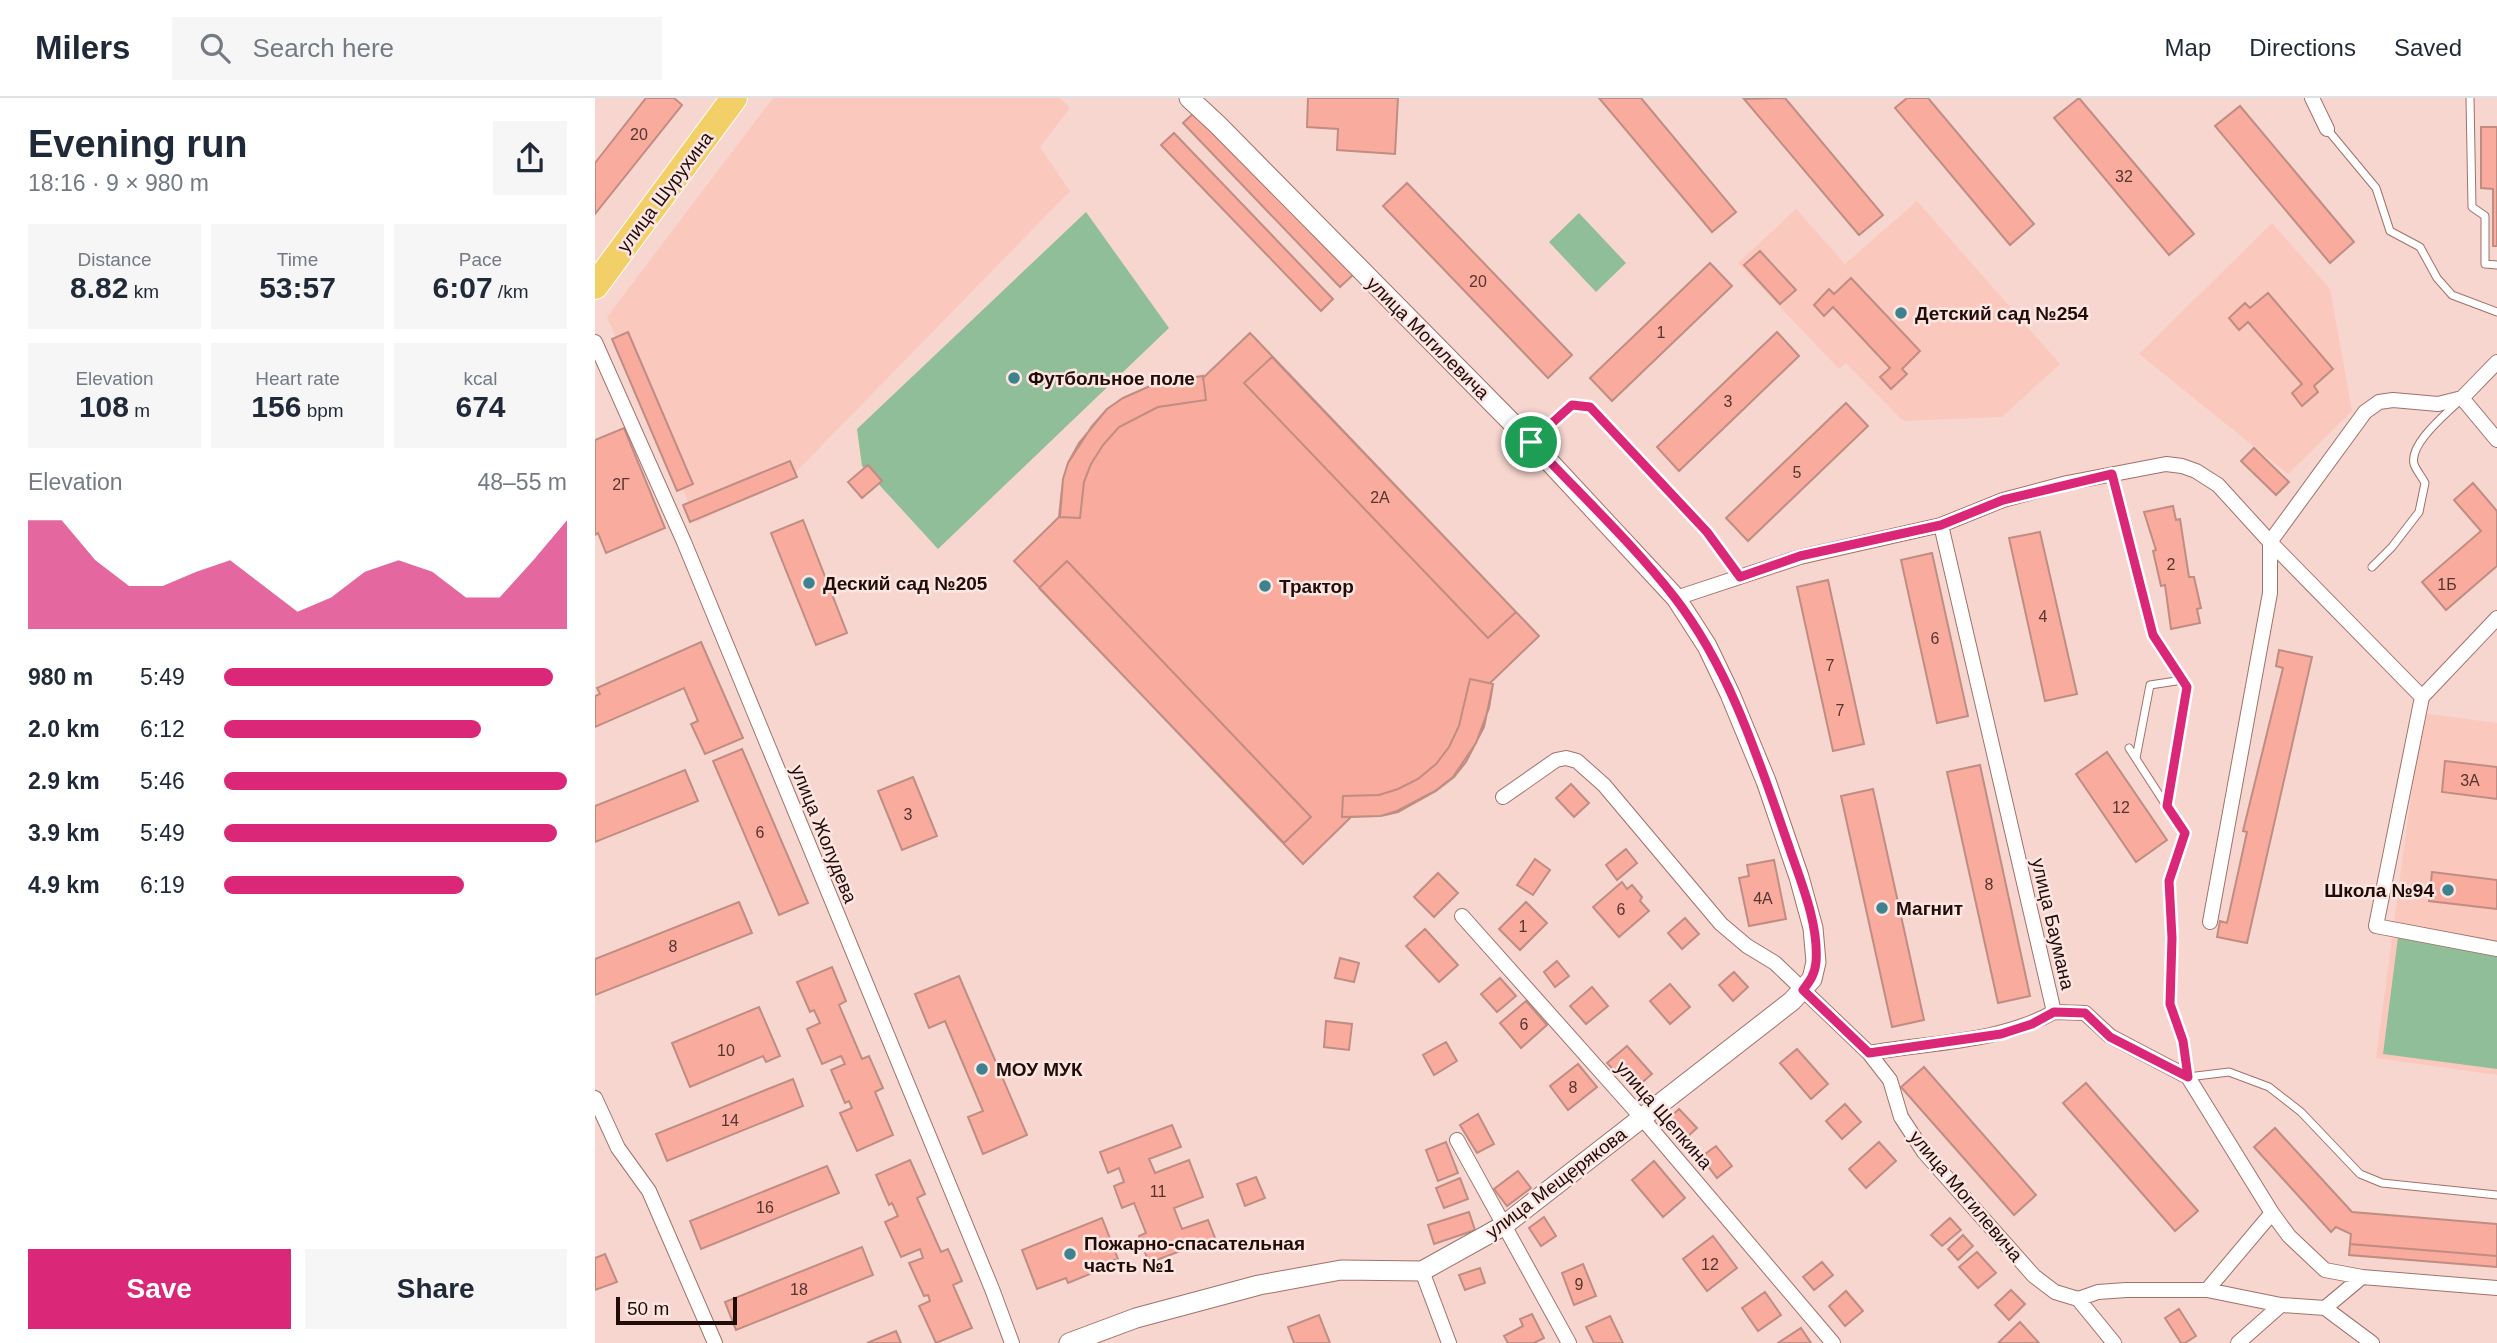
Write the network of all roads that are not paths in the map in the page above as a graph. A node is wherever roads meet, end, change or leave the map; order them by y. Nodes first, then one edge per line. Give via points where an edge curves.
1 (734, 98) edge
2 (1189, 98) edge
3 (2312, 98) edge
4 (2470, 98) edge
5 (2327, 129) joint
6 (2497, 265) edge
7 (595, 286) edge
8 (2497, 312) edge
9 (595, 342) edge
10 (2497, 362) edge
11 (2462, 398) junction
12 (2497, 440) edge
13 (1531, 442) junction
14 (2112, 474) junction
15 (1941, 525) junction
16 (2270, 542) junction
17 (2372, 567) dead end
18 (1740, 577) junction
19 (1675, 598) junction
20 (2497, 618) edge
21 (2183, 680) junction
22 (2422, 697) junction
23 (2129, 748) dead end
24 (2136, 758) junction
25 (1503, 797) dead end
26 (2167, 806) junction
27 (1462, 916) dead end
28 (2210, 922) dead end
29 (2497, 949) edge
30 (1803, 990) junction
31 (2054, 1012) junction
32 (1869, 1053) junction
33 (2188, 1077) junction
34 (595, 1098) edge
35 (1642, 1118) junction
36 (1457, 1140) dead end
37 (2497, 1195) edge
38 (2272, 1213) junction
39 (1503, 1226) junction
40 (1422, 1271) junction
41 (2362, 1277) junction
42 (2497, 1288) edge
43 (2207, 1290) junction
44 (2078, 1298) junction
45 (2281, 1305) junction
46 (2325, 1308) junction
47 (715, 1343) edge
48 (1012, 1343) edge
49 (1069, 1343) edge
50 (1449, 1343) edge
51 (1569, 1343) edge
52 (1833, 1343) edge
53 (2114, 1343) edge
54 (2238, 1343) edge
55 (2372, 1343) edge

1 - 7 highway, улица Шурухина
2 - 13 street, улица Могилевича
3 - 5 street
4 - 6 lane via 2472,207 2485,216 2485,264
5 - 8 lane via 2376,188 2390,230 2420,247 2452,295
9 - 48 street, улица Жолудева via 684,542
10 - 11 street
11 - 12 street
11 - 16 street via 2438,404 2379,402 2365,412
11 - 17 lane via 2415,451 2414,463 2425,483 2419,512
13 - 18 lane via 1572,405 1590,407 1707,532
13 - 19 street, улица Могилевича
14 - 15 street via 2003,500
14 - 16 street via 2166,464 2196,471 2218,485
14 - 21 lane via 2153,635
15 - 18 street via 1800,556
15 - 31 street, улица Баумана
16 - 22 street
16 - 28 street via 2270,593
18 - 19 street
19 - 30 street, улица Могилевича via 1707,646 1730,694 1799,877 1813,928 1816,962 1812,979
20 - 22 street
21 - 24 lane via 2151,685
21 - 26 lane via 2187,687
22 - 29 street via 2377,926
23 - 24 lane
24 - 26 lane
25 - 30 street via 1556,760 1577,761 1604,785 1721,924 1776,963
26 - 33 lane via 2185,833 2169,881 2170,1004 2183,1041
27 - 35 street, улица Щепкина
30 - 32 street, улица Могилевича
30 - 35 street, улица Мещерякова
31 - 32 street via 2001,1034
31 - 33 street, улица Баумана via 2085,1013 2110,1037
32 - 44 street, улица Могилевича via 1890,1080 1901,1117 1924,1152 2034,1276 2055,1292
33 - 37 lane via 2229,1072 2269,1087 2301,1112 2360,1174 2382,1183
33 - 38 street
34 - 47 street via 618,1148 649,1191
35 - 39 street, улица Мещерякова
35 - 52 street, улица Щепкина
36 - 39 street
38 - 41 street via 2326,1270
38 - 43 street
39 - 40 street, улица Мещерякова
39 - 51 street
40 - 49 street, улица Мещерякова via 1341,1270 1259,1285 1136,1318
40 - 50 street
41 - 42 street
41 - 46 street
43 - 44 street via 2126,1290
43 - 45 street
44 - 53 street, улица Могилевича
45 - 46 street
45 - 54 street
46 - 55 street

